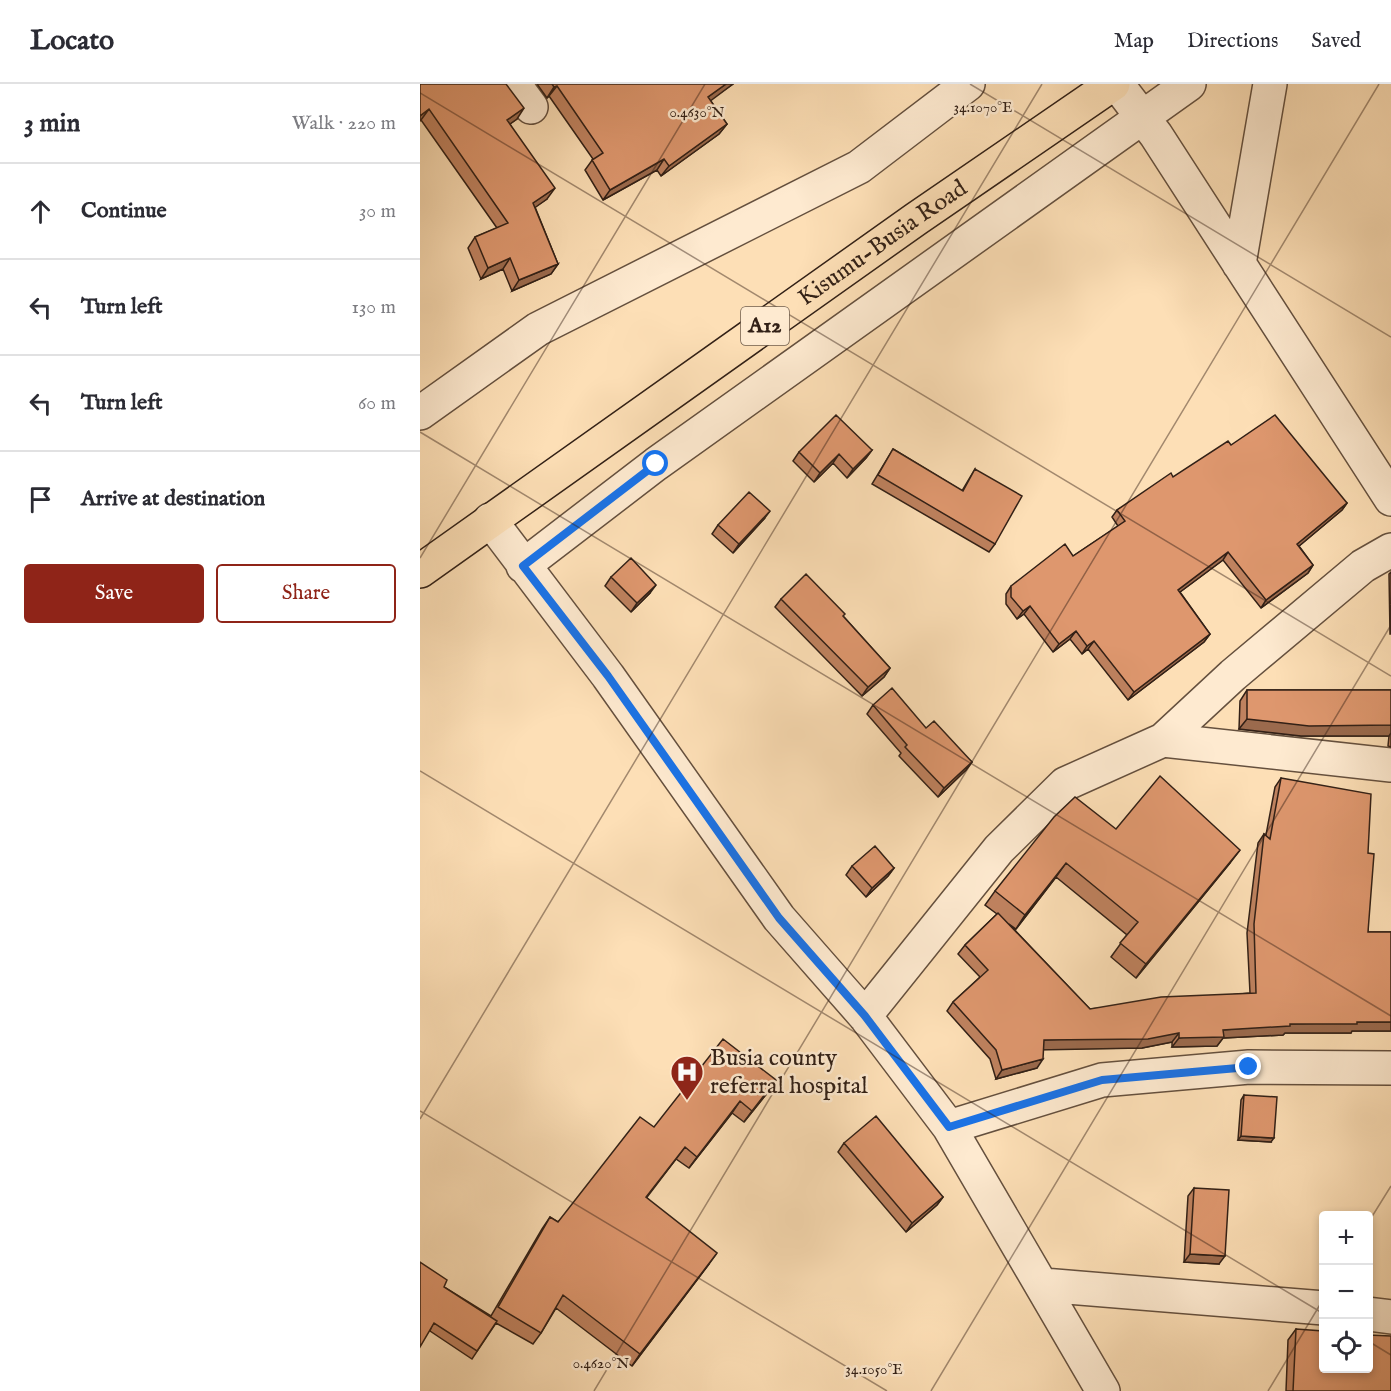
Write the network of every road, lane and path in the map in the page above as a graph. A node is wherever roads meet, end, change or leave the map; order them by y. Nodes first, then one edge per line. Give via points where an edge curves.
1 (968, 84) edge
2 (1115, 84) edge
3 (1189, 84) edge
4 (1270, 84) edge
5 (1143, 117) junction
6 (1239, 264) junction
7 (420, 413) edge
8 (1391, 499) edge
9 (490, 520) junction
10 (1391, 550) edge
11 (523, 566) junction
12 (420, 571) edge
13 (1163, 740) junction
14 (1391, 765) edge
15 (865, 1016) junction
16 (1391, 1068) edge
17 (949, 1127) junction
18 (1043, 1285) junction
19 (1319, 1308) edge
20 (1373, 1315) edge
21 (1391, 1317) edge
22 (1103, 1391) edge

1 - 7 street via 859,167 538,329
2 - 5 street
2 - 9 highway, Kisumu-Busia Road / A12
3 - 5 street
4 - 6 street
5 - 6 street
5 - 11 street via 656,464
6 - 8 street
9 - 11 street
9 - 12 highway, Kisumu-Busia Road / A12
10 - 13 street via 1363,566 1233,675
11 - 15 street via 608,676 779,918
13 - 14 street
13 - 15 street via 1065,784 999,849
15 - 17 street
16 - 17 street via 1249,1067 1102,1080
17 - 18 street
18 - 19 street
18 - 22 street
20 - 21 street

